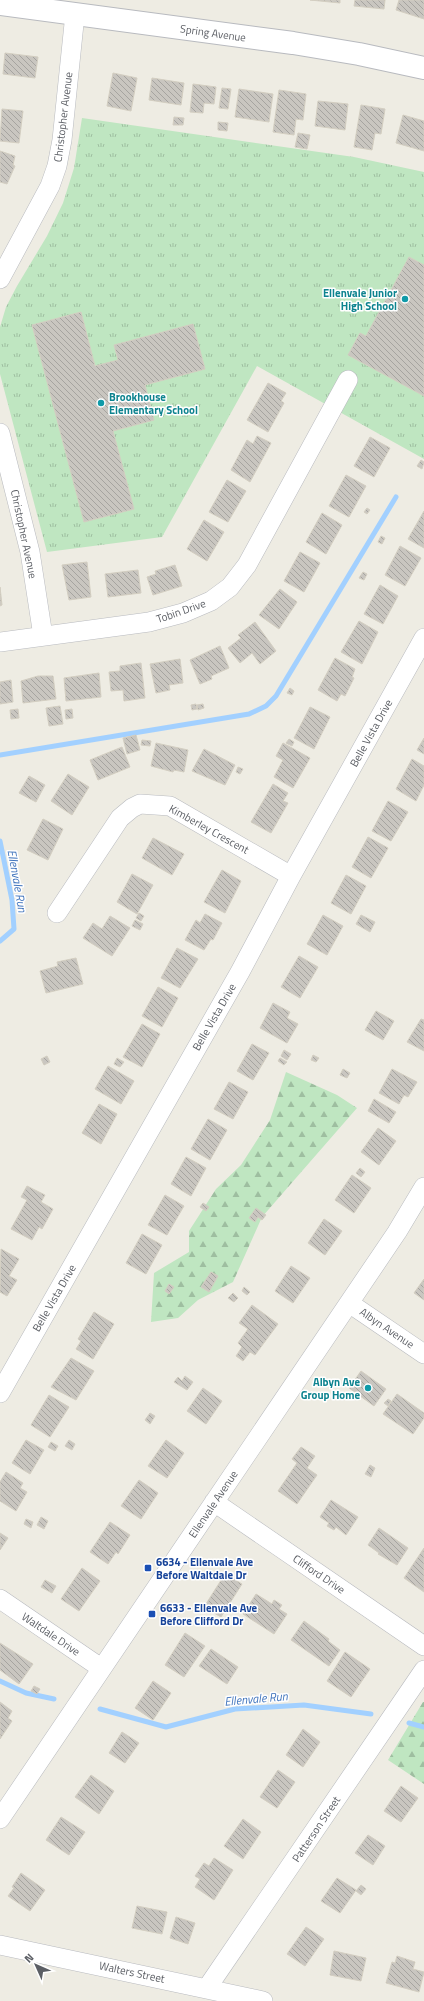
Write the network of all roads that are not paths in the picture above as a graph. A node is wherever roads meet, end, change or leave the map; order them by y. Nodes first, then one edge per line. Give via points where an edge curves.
1 (0, 4) edge
2 (75, 14) junction
3 (424, 68) edge
4 (0, 279) edge
5 (348, 380) dead end
6 (0, 433) edge
7 (43, 636) junction
8 (424, 638) edge
9 (0, 642) edge
10 (291, 876) junction
11 (57, 913) dead end
12 (424, 1187) edge
13 (349, 1303) junction
14 (424, 1354) edge
15 (0, 1393) edge
16 (214, 1502) junction
17 (0, 1599) edge
18 (424, 1646) edge
19 (101, 1668) junction
20 (424, 1670) edge
21 (0, 1820) edge
22 (0, 1945) edge
23 (207, 1988) junction
24 (263, 2001) edge

1 - 2 street, Spring Avenue
2 - 3 street, Spring Avenue via 359,54
2 - 4 street, Christopher Avenue via 57,166 50,186
5 - 7 street, Tobin Drive via 247,565 230,587 211,601 183,613 149,622
6 - 7 street, Christopher Avenue via 30,552
7 - 9 street, Tobin Drive
8 - 10 street, Belle Vista Drive
10 - 11 street, Kimberley Crescent via 170,806 140,804 120,818
10 - 15 street, Belle Vista Drive via 240,972
12 - 13 street, Ellenvale Avenue
13 - 14 street, Albyn Avenue
13 - 16 street, Ellenvale Avenue
16 - 18 street, Clifford Drive
16 - 19 street, Ellenvale Avenue
17 - 19 street, Waltdale Drive
19 - 21 street, Ellenvale Avenue
20 - 23 street, Patterson Street
22 - 23 street, Walters Street
23 - 24 street, Walters Street

